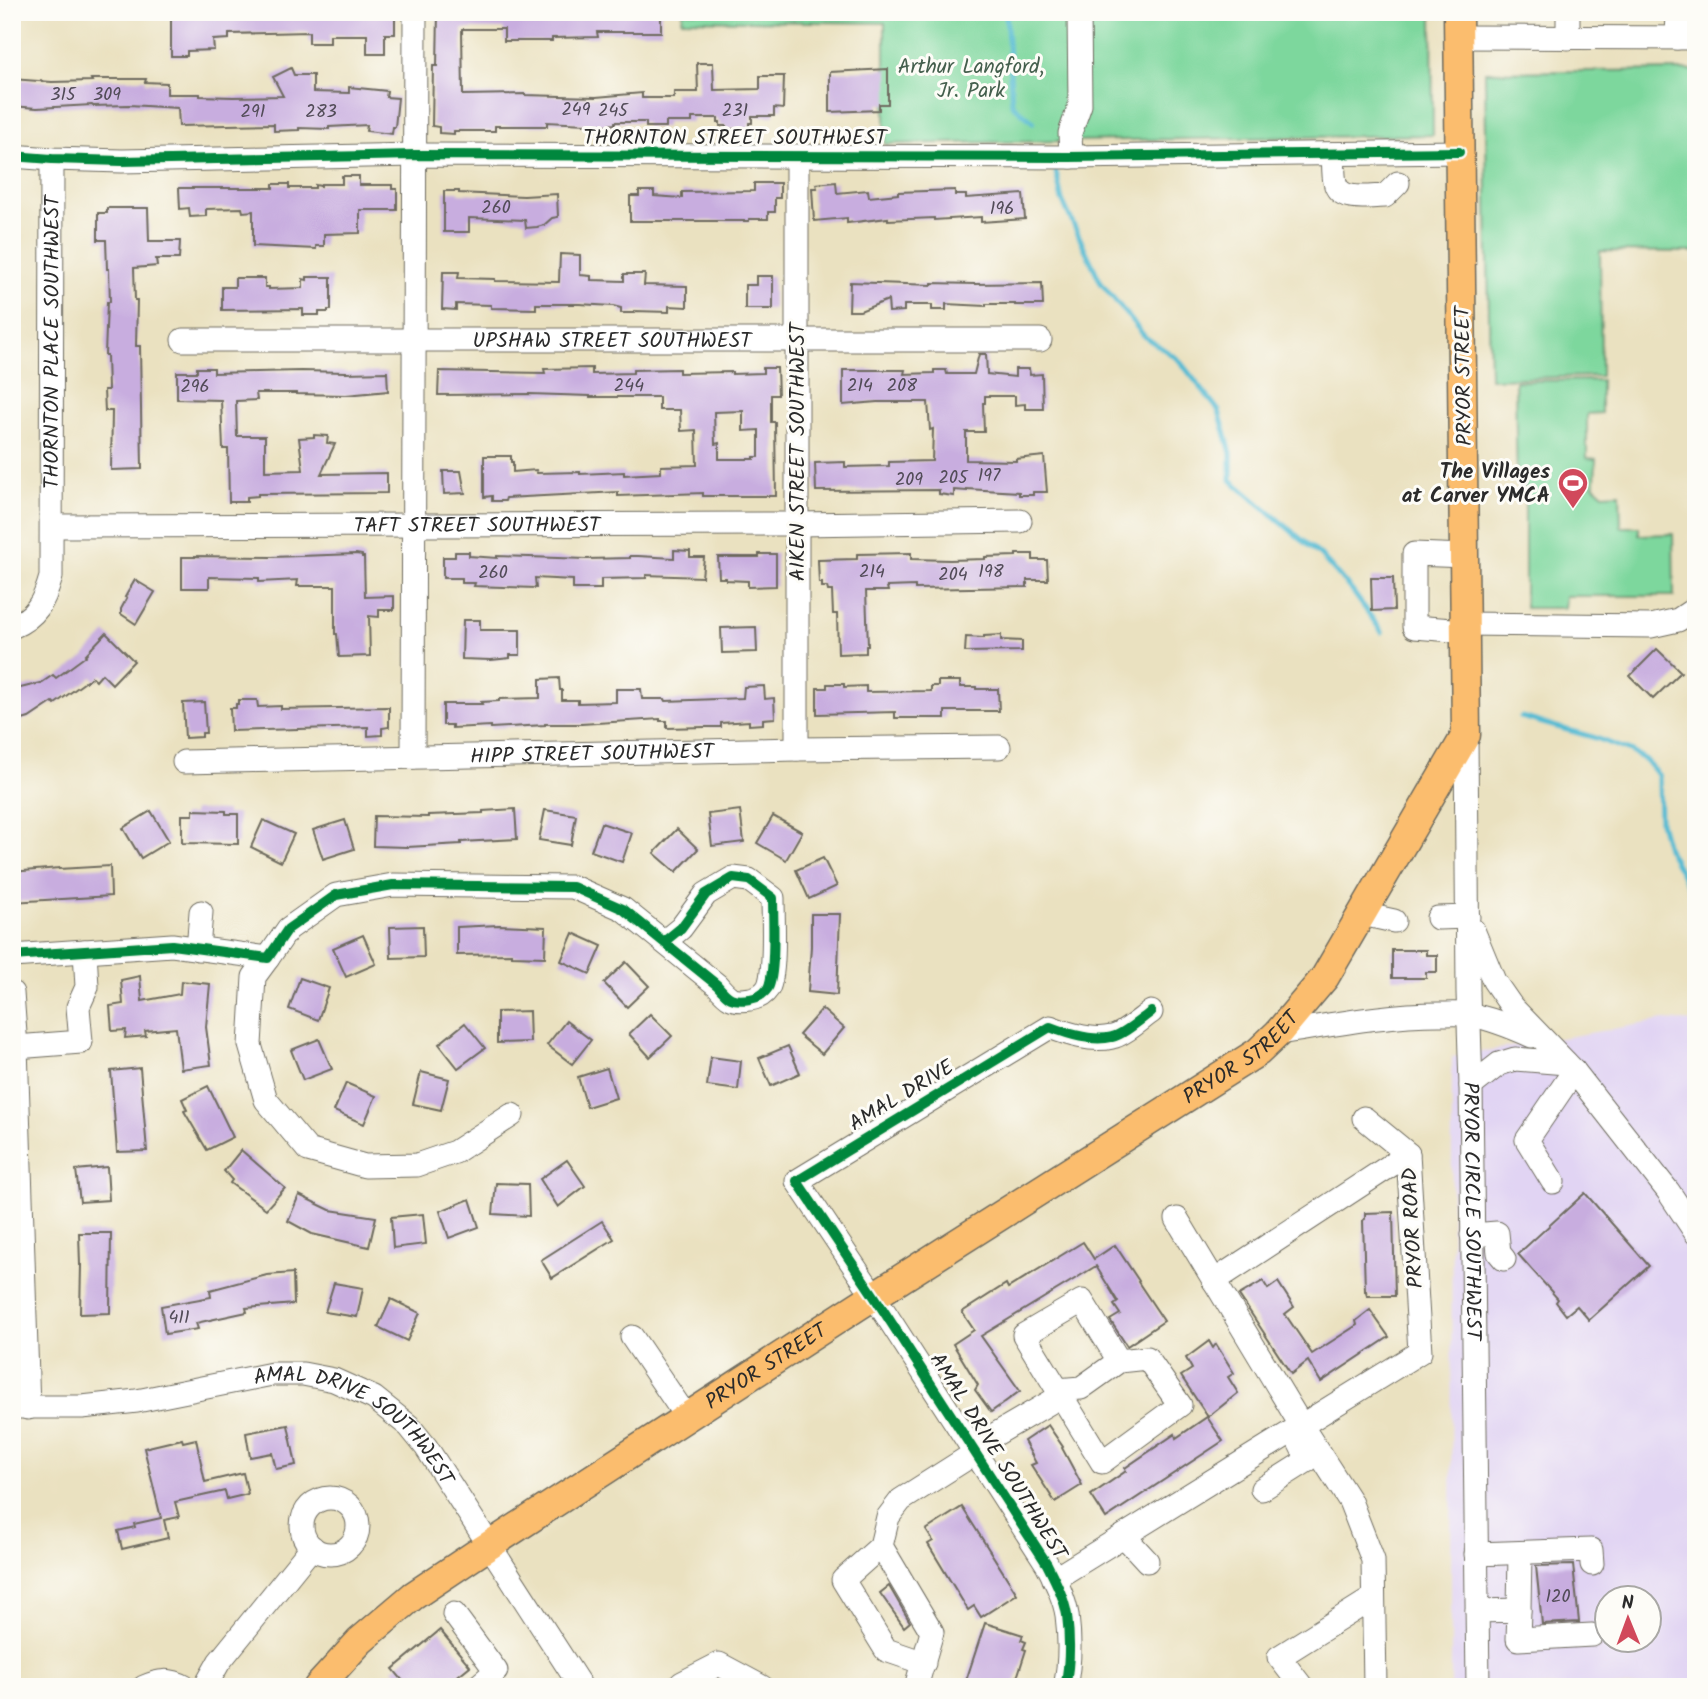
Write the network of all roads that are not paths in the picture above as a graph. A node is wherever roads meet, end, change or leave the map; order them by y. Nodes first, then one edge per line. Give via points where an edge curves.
1 (415, 12) edge
2 (1079, 12) edge
3 (1568, 12) edge
4 (1678, 12) edge
5 (1458, 25) edge
6 (1568, 38) junction
7 (1686, 38) edge
8 (1459, 152) junction
9 (1334, 154) junction
10 (415, 155) junction
11 (12, 156) edge
12 (797, 156) junction
13 (1070, 157) junction
14 (52, 159) junction
15 (1398, 183) dead end
16 (183, 340) dead end
17 (414, 340) junction
18 (797, 340) junction
19 (1041, 340) dead end
20 (1020, 522) dead end
21 (797, 524) junction
22 (414, 525) junction
23 (52, 526) junction
24 (1465, 556) junction
25 (1696, 608) edge
26 (12, 627) edge
27 (1465, 628) junction
28 (1466, 735) junction
29 (999, 747) dead end
30 (797, 749) junction
31 (414, 757) junction
32 (184, 762) dead end
33 (201, 912) dead end
34 (1362, 914) junction
35 (1468, 917) junction
36 (1438, 918) dead end
37 (1394, 921) dead end
38 (665, 941) junction
39 (198, 949) junction
40 (85, 951) junction
41 (12, 956) edge
42 (268, 958) junction
43 (12, 993) edge
44 (1151, 1013) dead end
45 (1469, 1014) junction
46 (1278, 1033) junction
47 (1547, 1043) junction
48 (16, 1047) junction
49 (1570, 1067) junction
50 (1471, 1086) junction
51 (512, 1115) dead end
52 (1364, 1118) dead end
53 (1408, 1154) junction
54 (1553, 1182) dead end
55 (1177, 1219) dead end
56 (1696, 1233) edge
57 (1472, 1235) junction
58 (1504, 1259) dead end
59 (1214, 1281) junction
60 (874, 1296) junction
61 (632, 1337) dead end
62 (1119, 1360) junction
63 (1059, 1393) junction
64 (20, 1407) edge
65 (687, 1418) junction
66 (1298, 1428) junction
67 (974, 1450) junction
68 (1262, 1489) dead end
69 (1124, 1536) junction
70 (489, 1545) junction
71 (881, 1546) junction
72 (312, 1547) dead end
73 (1520, 1553) junction
74 (1476, 1554) junction
75 (1147, 1560) dead end
76 (1592, 1564) dead end
77 (1054, 1579) junction
78 (1373, 1598) junction
79 (1519, 1610) junction
80 (1477, 1611) junction
81 (454, 1614) dead end
82 (1592, 1635) dead end
83 (924, 1662) junction
84 (144, 1687) edge
85 (185, 1687) edge
86 (205, 1687) edge
87 (318, 1687) edge
88 (477, 1687) edge
89 (581, 1687) edge
90 (678, 1687) edge
91 (762, 1687) edge
92 (916, 1687) edge
93 (1065, 1687) edge
94 (1302, 1687) edge
95 (1375, 1687) edge
96 (1478, 1687) edge

1 - 10 street
2 - 13 street via 1080,105 1070,133
3 - 6 street
4 - 7 street
5 - 6 street
5 - 8 main road, PRYOR STREET
6 - 7 street
8 - 9 street, THORNTON STREET SOUTHWEST
8 - 24 main road, PRYOR STREET
9 - 13 street, THORNTON STREET SOUTHWEST
9 - 15 street via 1335,186 1348,196 1385,196
10 - 12 street, THORNTON STREET SOUTHWEST
10 - 14 street, THORNTON STREET SOUTHWEST
10 - 17 street
11 - 14 street, THORNTON STREET SOUTHWEST
12 - 13 street, THORNTON STREET SOUTHWEST
12 - 18 street, AIKEN STREET SOUTHWEST
14 - 23 street, THORNTON PLACE SOUTHWEST
16 - 17 street, UPSHAW STREET SOUTHWEST
17 - 18 street, UPSHAW STREET SOUTHWEST
17 - 22 street
18 - 19 street, UPSHAW STREET SOUTHWEST
18 - 21 street, AIKEN STREET SOUTHWEST
20 - 21 street, TAFT STREET SOUTHWEST
21 - 22 street, TAFT STREET SOUTHWEST
21 - 30 street, AIKEN STREET SOUTHWEST
22 - 23 street, TAFT STREET SOUTHWEST
22 - 31 street
23 - 26 street via 51,577 45,598 27,621
24 - 27 main road, PRYOR STREET
24 - 27 street via 1414,554 1414,627
25 - 27 street via 1678,620 1651,626
27 - 28 main road, PRYOR STREET
28 - 34 main road, PRYOR STREET
28 - 35 street, PRYOR CIRCLE SOUTHWEST
29 - 30 street, HIPP STREET SOUTHWEST
30 - 31 street, HIPP STREET SOUTHWEST
31 - 32 street, HIPP STREET SOUTHWEST
33 - 39 street
34 - 37 street
34 - 46 main road, PRYOR STREET via 1325,977
35 - 36 street
35 - 45 street, PRYOR CIRCLE SOUTHWEST
35 - 47 street via 1494,981
38 - 38 street via 728,998 757,998 768,988 772,972 773,898 748,880 733,878 706,894 681,928
38 - 42 street via 624,909 573,887 393,885 335,895 288,929
39 - 40 street via 172,945
39 - 42 street
40 - 41 street
40 - 48 street via 87,987 78,1007 81,1042
42 - 51 street via 254,977 250,1045 266,1100 308,1150 365,1166 417,1165 455,1152
43 - 48 street
44 - 60 street, AMAL DRIVE via 1114,1037 1089,1038 1050,1027 797,1181
45 - 46 street via 1411,1014
45 - 47 street via 1505,1023
45 - 50 street, PRYOR CIRCLE SOUTHWEST
46 - 60 main road, PRYOR STREET via 1258,1052
47 - 49 street
48 - 64 street
49 - 50 street via 1515,1059 1499,1064
49 - 54 street via 1527,1140
49 - 56 street
50 - 57 street, PRYOR CIRCLE SOUTHWEST
52 - 53 street
53 - 59 street, PRYOR ROAD
53 - 66 street, PRYOR ROAD via 1420,1352
55 - 59 street
57 - 58 street via 1497,1233
57 - 74 street, PRYOR CIRCLE SOUTHWEST via 1474,1372 1487,1480
59 - 66 street
60 - 65 main road, PRYOR STREET
60 - 67 street, AMAL DRIVE SOUTHWEST
61 - 65 street
62 - 63 street via 1081,1388
62 - 63 street via 1082,1301 1024,1335
62 - 63 street via 1147,1358 1180,1405 1102,1462
63 - 67 street
64 - 70 street, AMAL DRIVE SOUTHWEST via 137,1401 272,1374 334,1380 374,1398 409,1426
65 - 70 main road, PRYOR STREET
66 - 68 street via 1308,1460
66 - 69 street, PRYOR ROAD
66 - 78 street via 1350,1501 1373,1560
67 - 71 street via 901,1500 888,1517
67 - 77 street, AMAL DRIVE SOUTHWEST
69 - 75 street
69 - 77 street, PRYOR ROAD
70 - 87 main road, PRYOR STREET via 413,1596
70 - 89 street, AMAL DRIVE SOUTHWEST
71 - 83 street via 932,1632
71 - 83 street via 843,1580 886,1650
72 - 86 street via 219,1662
73 - 74 street
73 - 76 street via 1591,1550
73 - 79 street
74 - 80 street, PRYOR CIRCLE SOUTHWEST
77 - 93 street, AMAL DRIVE SOUTHWEST via 1067,1615
78 - 94 street via 1279,1657
78 - 95 street
79 - 80 street
79 - 82 street via 1518,1639
80 - 96 street, PRYOR CIRCLE SOUTHWEST
81 - 88 street via 496,1671
83 - 92 street
84 - 85 street via 175,1682
90 - 91 street via 719,1664

